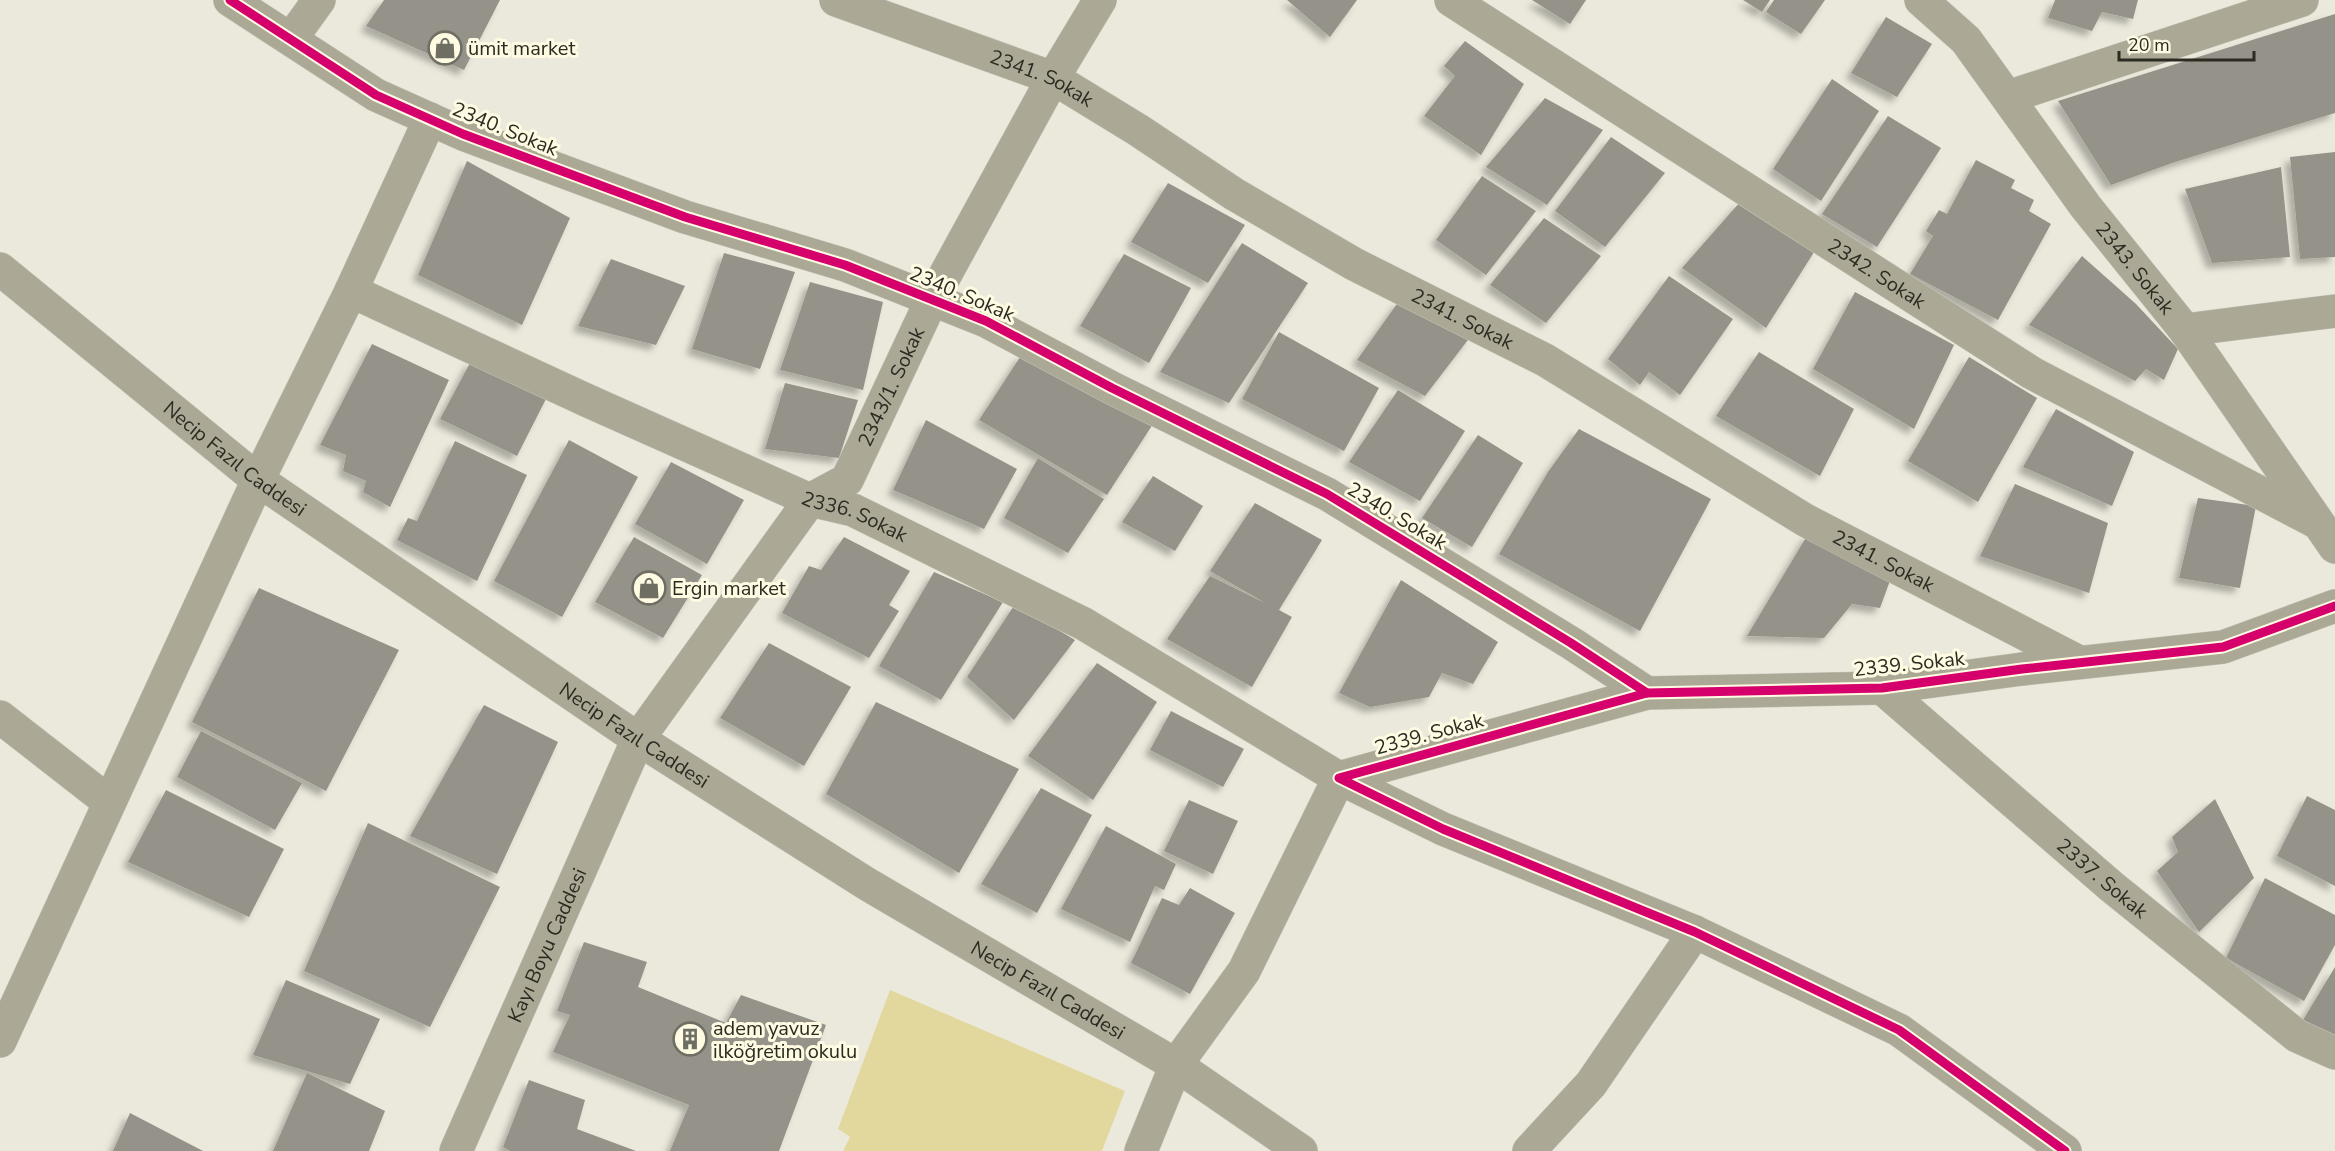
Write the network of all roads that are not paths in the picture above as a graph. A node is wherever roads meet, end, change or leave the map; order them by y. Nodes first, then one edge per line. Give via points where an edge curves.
1 (230, 0) edge
2 (319, 0) edge
3 (836, 0) edge
4 (1100, 0) edge
5 (1451, 0) edge
6 (1921, 0) edge
7 (2302, 0) edge
8 (291, 39) junction
9 (1053, 78) junction
10 (2008, 97) junction
11 (429, 118) junction
12 (0, 269) edge
13 (351, 291) junction
14 (932, 298) junction
15 (2335, 311) edge
16 (2185, 330) junction
17 (258, 480) junction
18 (810, 500) junction
19 (2326, 535) edge
20 (2335, 606) edge
21 (2079, 662) junction
22 (1882, 688) junction
23 (1647, 693) junction
24 (0, 717) edge
25 (638, 739) junction
26 (1339, 778) junction
27 (109, 802) junction
28 (1695, 932) junction
29 (0, 1041) edge
30 (2335, 1053) edge
31 (1176, 1065) junction
32 (456, 1151) edge
33 (1141, 1151) edge
34 (1301, 1151) edge
35 (1529, 1151) edge
36 (2065, 1151) edge

1 - 8 street, 2340. Sokak
2 - 8 street
3 - 9 street, 2341. Sokak
4 - 9 street, 2343/1. Sokak
5 - 19 street, 2342. Sokak via 2032,373
6 - 10 street, 2343. Sokak via 1966,40
7 - 10 street
8 - 11 street, 2340. Sokak via 376,95
9 - 14 street, 2343/1. Sokak
9 - 21 street, 2341. Sokak via 1234,194 1354,264 1545,360 1805,520
10 - 16 street, 2343. Sokak via 2086,207
11 - 13 street
11 - 14 street, 2340. Sokak via 685,217 845,265
12 - 17 street, Necip Fazıl Caddesi
13 - 17 street
13 - 18 street, 2336. Sokak
14 - 18 street, 2343/1. Sokak via 847,480
14 - 23 street, 2340. Sokak via 986,321 1327,494
15 - 16 street
16 - 19 street, 2343. Sokak
17 - 25 street, Necip Fazıl Caddesi
17 - 27 street
18 - 25 street, 2343/1. Sokak
18 - 26 street, 2336. Sokak via 853,510 1084,624
20 - 21 street, 2339. Sokak via 2223,647
21 - 22 street, 2339. Sokak
22 - 23 street, 2339. Sokak
22 - 30 street, 2337. Sokak via 2112,887 2296,1036
23 - 26 street, 2339. Sokak
24 - 27 street
25 - 31 street, Necip Fazıl Caddesi via 867,884
25 - 32 street, Kayı Boyu Caddesi
26 - 28 street via 1443,829
26 - 31 street via 1244,971
27 - 29 street
28 - 35 street via 1591,1084
28 - 36 street via 1899,1030
31 - 33 street
31 - 34 street, Necip Fazıl Caddesi

